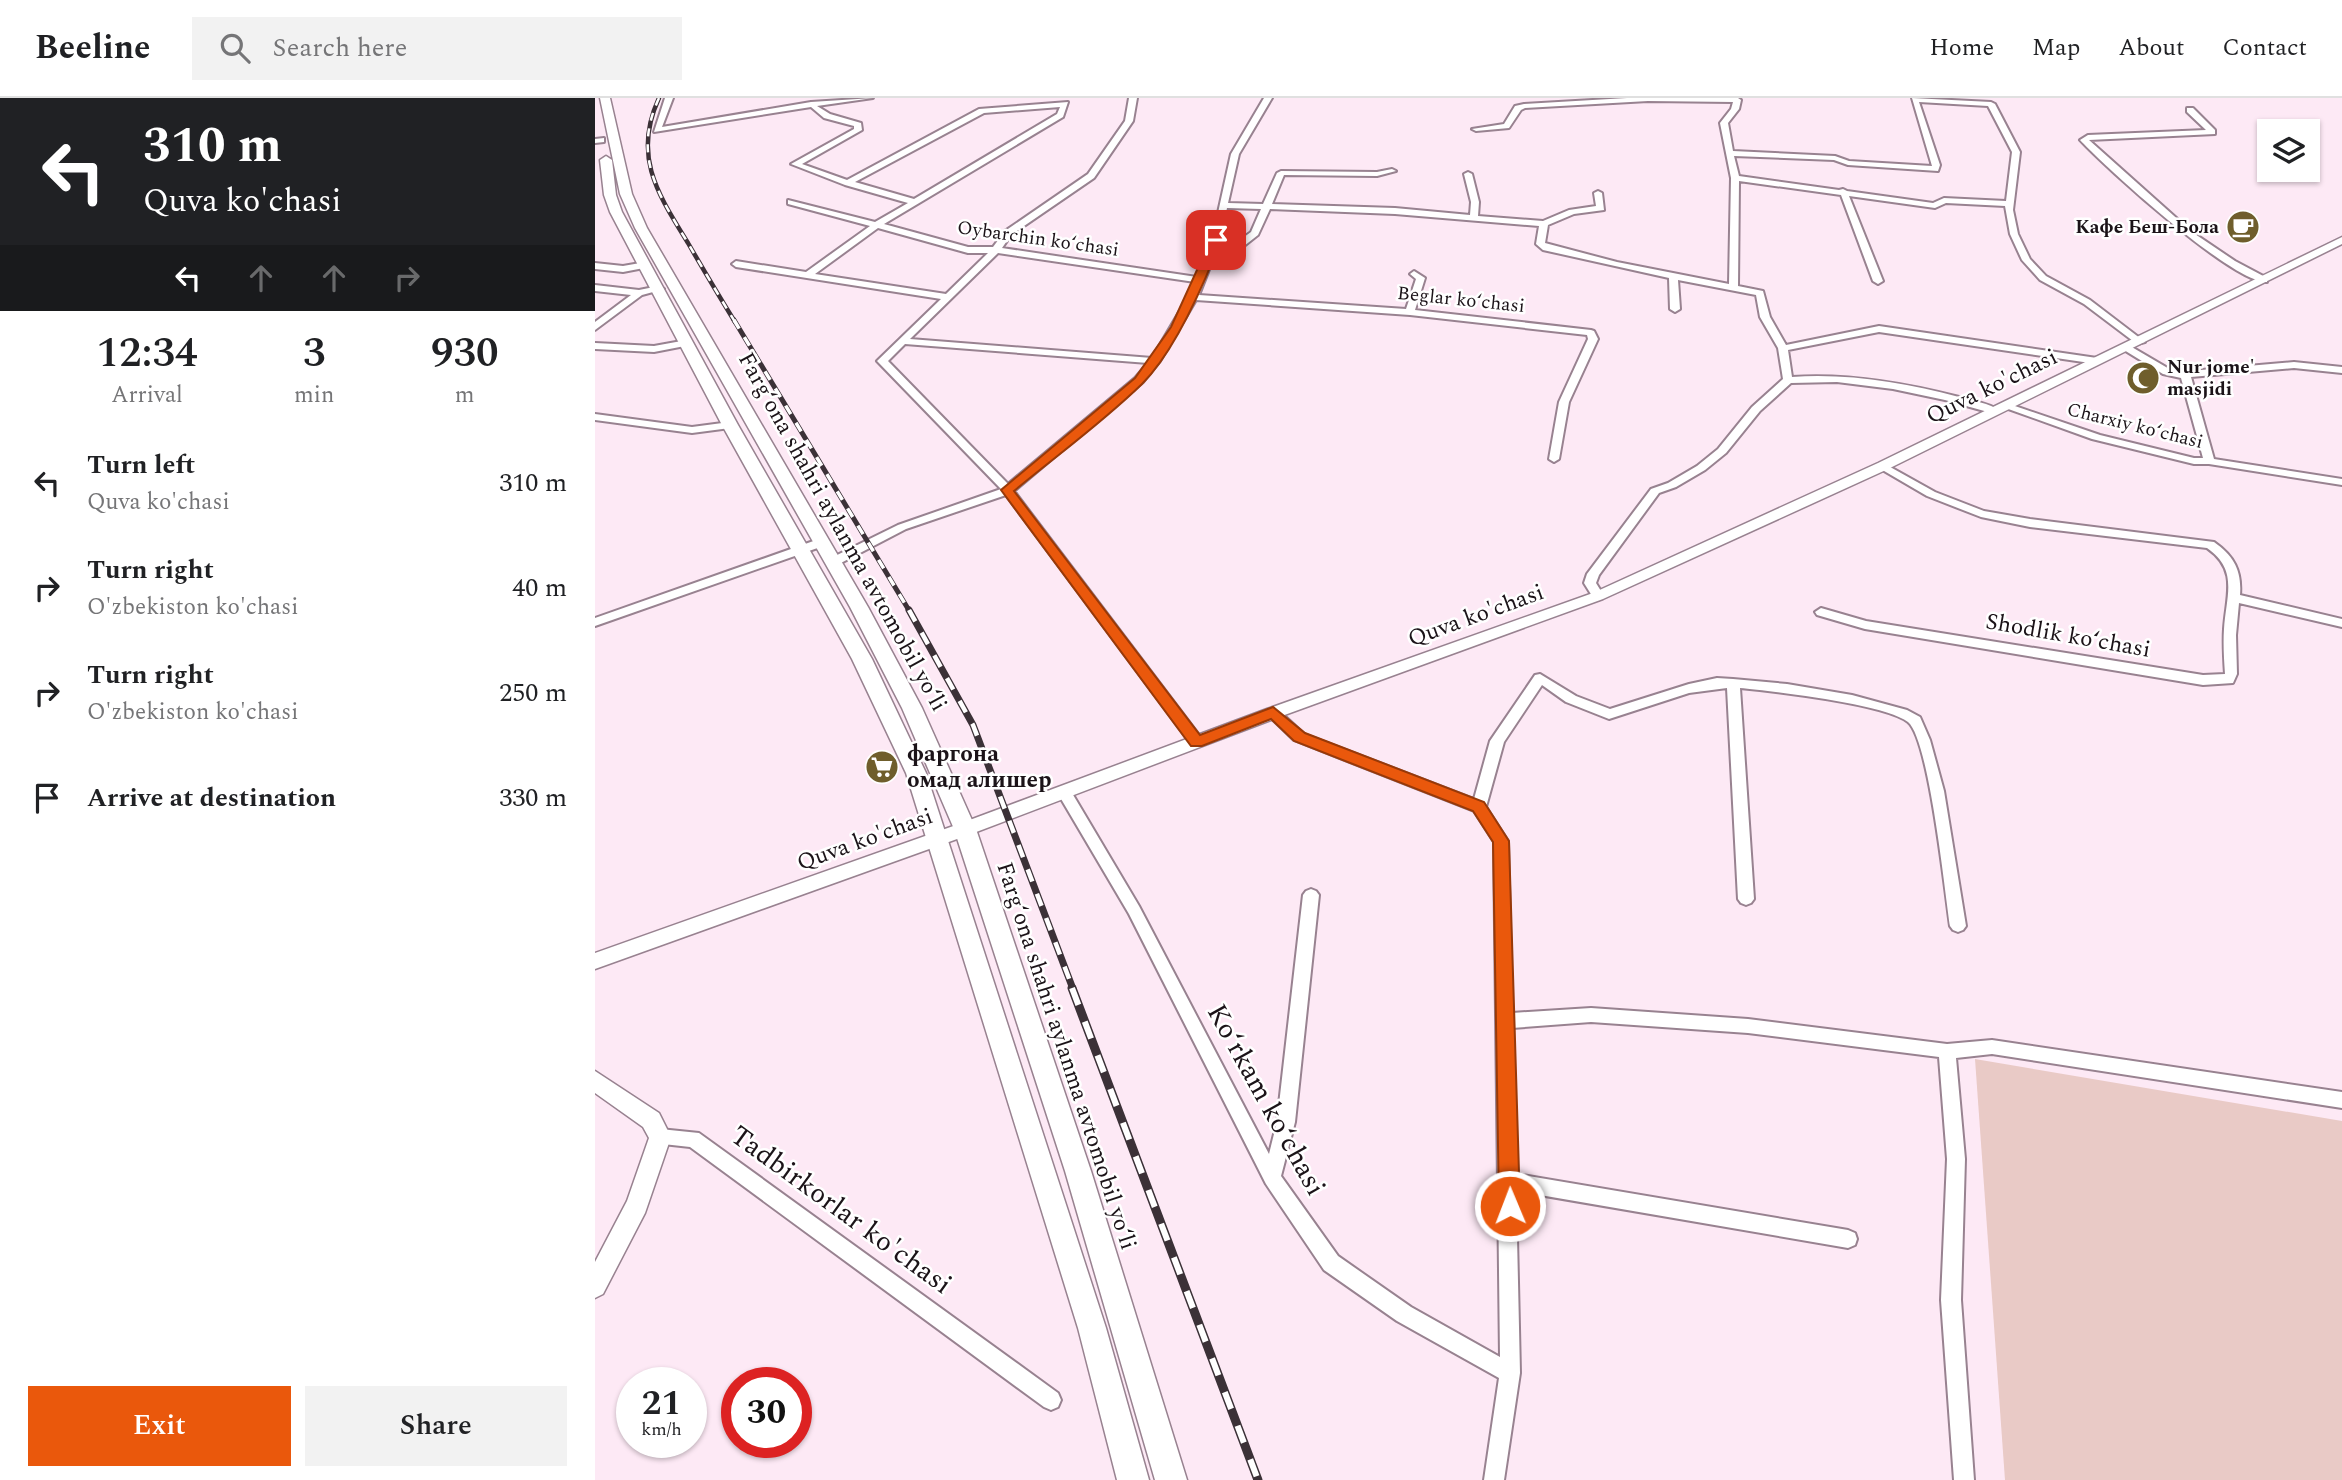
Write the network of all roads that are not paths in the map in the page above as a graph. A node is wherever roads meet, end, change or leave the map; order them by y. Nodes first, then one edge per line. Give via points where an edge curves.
1 (669, 98) edge
2 (805, 98) edge
3 (869, 98) edge
4 (1133, 98) edge
5 (1268, 98) edge
6 (1641, 99) edge
7 (1736, 99) edge
8 (1065, 101) edge
9 (1553, 101) edge
10 (812, 105) junction
11 (2190, 110) dead end
12 (600, 122) edge
13 (1476, 129) dead end
14 (1730, 153) junction
15 (1392, 171) dead end
16 (1468, 174) dead end
17 (1735, 178) junction
18 (848, 183) junction
19 (1843, 191) junction
20 (1598, 193) dead end
21 (791, 202) dead end
22 (914, 202) junction
23 (2010, 204) junction
24 (1223, 205) junction
25 (1265, 207) junction
26 (1474, 217) junction
27 (1544, 224) junction
28 (875, 226) junction
29 (634, 229) junction
30 (2342, 240) edge
31 (996, 250) junction
32 (736, 264) dead end
33 (646, 265) junction
34 (1207, 265) junction
35 (595, 266) edge
36 (1414, 274) dead end
37 (808, 275) junction
38 (1673, 277) junction
39 (1200, 280) junction
40 (2264, 280) junction
41 (1878, 281) dead end
42 (1733, 286) junction
43 (595, 288) edge
44 (649, 291) junction
45 (947, 296) junction
46 (1193, 296) junction
47 (1675, 309) dead end
48 (1410, 312) junction
49 (595, 315) edge
50 (607, 316) junction
51 (595, 327) edge
52 (902, 341) junction
53 (687, 343) junction
54 (2134, 345) junction
55 (595, 346) edge
56 (1783, 348) junction
57 (1155, 361) junction
58 (2097, 361) junction
59 (2342, 370) edge
60 (2185, 375) junction
61 (1788, 380) junction
62 (2000, 408) junction
63 (595, 417) edge
64 (730, 425) junction
65 (1554, 459) dead end
66 (2209, 461) junction
67 (1883, 466) junction
68 (2342, 482) edge
69 (1007, 490) junction
70 (822, 542) junction
71 (800, 550) junction
72 (833, 562) junction
73 (1598, 596) junction
74 (2235, 598) junction
75 (1821, 612) dead end
76 (595, 622) edge
77 (2342, 623) edge
78 (1733, 684) junction
79 (1273, 713) junction
80 (1197, 742) junction
81 (1064, 792) junction
82 (1479, 807) junction
83 (965, 829) junction
84 (938, 838) junction
85 (1311, 895) dead end
86 (1746, 899) dead end
87 (1958, 926) dead end
88 (595, 961) edge
89 (1506, 1021) junction
90 (1947, 1051) junction
91 (595, 1081) edge
92 (2342, 1100) edge
93 (660, 1137) junction
94 (1272, 1178) junction
95 (1509, 1181) junction
96 (1848, 1239) dead end
97 (595, 1286) edge
98 (1510, 1373) junction
99 (1051, 1400) dead end
100 (1160, 1447) junction
101 (1131, 1471) edge
102 (1171, 1480) edge
103 (1495, 1480) edge
104 (1964, 1480) edge

1 - 10 street via 657,130
2 - 10 street
3 - 10 street
4 - 31 street via 1129,121 1091,176 1008,233
5 - 24 street via 1235,154
6 - 7 street
6 - 9 street
7 - 14 street via 1735,109 1724,123
8 - 18 street via 982,111
8 - 22 street via 1060,115
9 - 13 street via 1521,107 1506,126
10 - 18 street via 827,116 860,127 795,164
11 - 40 street via 2212,132 2084,140 2189,234
12 - 29 highway, Fargʻona shahri aylanma avtomobil yoʻli via 610,195
14 - 17 street
14 - 23 street via 1935,169 1915,100 1985,103 1993,106 2016,152
15 - 25 street via 1284,172
16 - 26 street
17 - 19 street
17 - 42 street
18 - 22 street
19 - 23 street via 1935,206 1944,200
19 - 41 street
20 - 27 street via 1601,208 1572,212
21 - 28 street, Oybarchin koʻchasi
22 - 28 street
23 - 54 street via 2014,234 2026,260 2043,278 2087,302
24 - 25 street
24 - 34 street
25 - 26 street
25 - 34 street via 1267,212 1255,233
26 - 27 street
27 - 38 street via 1542,246
28 - 31 street, Oybarchin koʻchasi via 968,250
28 - 37 street
29 - 33 highway, Fargʻona shahri aylanma avtomobil yoʻli
29 - 70 highway, Fargʻona shahri aylanma avtomobil yoʻli
30 - 40 main road, Quva ko'chasi
31 - 39 street, Oybarchin koʻchasi
31 - 45 street
32 - 37 street
33 - 35 street via 623,269
33 - 44 highway, Fargʻona shahri aylanma avtomobil yoʻli
34 - 39 street
36 - 48 street via 1421,278
37 - 45 street
38 - 42 street
38 - 47 street
39 - 46 street
40 - 54 main road, Quva ko'chasi
42 - 56 street via 1760,293 1765,317
43 - 44 street
44 - 50 street
44 - 53 highway, Fargʻona shahri aylanma avtomobil yoʻli
45 - 52 street
46 - 48 street, Beglar koʻchasi
46 - 57 street
48 - 65 street, Beglar koʻchasi via 1593,334 1564,402
49 - 50 street
50 - 51 street
52 - 57 street
52 - 69 street via 882,361
53 - 55 street via 654,349
53 - 64 highway, Fargʻona shahri aylanma avtomobil yoʻli
54 - 58 main road, Quva ko'chasi
54 - 60 street via 2171,374
56 - 58 street via 1879,329
56 - 61 street
57 - 69 street via 1139,380
58 - 62 main road, Quva ko'chasi
59 - 60 street via 2294,365
60 - 66 street
61 - 62 street, Charxiy koʻchasi via 1882,386
61 - 73 street via 1756,409 1722,451 1692,474 1655,491 1642,505 1593,574 1590,583
62 - 66 street, Charxiy koʻchasi via 2096,437
62 - 67 main road, Quva ko'chasi
63 - 64 street via 692,430
64 - 71 highway, Fargʻona shahri aylanma avtomobil yoʻli
66 - 68 street, Charxiy koʻchasi
67 - 73 main road, Quva ko'chasi
67 - 74 street, Shodlik koʻchasi via 1931,494 1981,514 2210,545 2226,553 2232,564
69 - 72 street via 902,527
69 - 80 street
70 - 71 street
70 - 72 highway, Fargʻona shahri aylanma avtomobil yoʻli
71 - 76 street
71 - 84 highway, Fargʻona shahri aylanma avtomobil yoʻli via 890,714
72 - 83 highway, Fargʻona shahri aylanma avtomobil yoʻli via 912,708
73 - 79 main road, Quva ko'chasi
74 - 75 street, Shodlik koʻchasi via 2231,674 2221,681 1865,625
74 - 77 street
78 - 82 street via 1680,688 1609,714 1570,699 1540,678 1497,741
78 - 86 street
78 - 87 street via 1807,692 1896,710 1915,720 1937,798
79 - 80 main road, Quva ko'chasi
79 - 82 street via 1300,737
80 - 81 main road, Quva ko'chasi
81 - 83 main road, Quva ko'chasi
81 - 94 street, Koʻrkam koʻchasi via 1134,910
82 - 89 street via 1501,841
83 - 84 main road, Quva ko'chasi
83 - 100 highway, Fargʻona shahri aylanma avtomobil yoʻli via 1078,1171
84 - 88 main road, Quva ko'chasi
84 - 101 highway, Fargʻona shahri aylanma avtomobil yoʻli via 1084,1302
85 - 94 street via 1286,1122
89 - 90 street via 1604,1016 1748,1026
89 - 95 street
90 - 92 street via 1992,1047
90 - 104 street via 1956,1159 1951,1300
91 - 93 main road via 651,1120
93 - 97 main road via 637,1205
93 - 99 street, Tadbirkorlar ko'chasi via 693,1139
94 - 98 street, Koʻrkam koʻchasi via 1331,1263 1404,1314
95 - 96 street
95 - 98 street
98 - 103 street
100 - 101 highway
100 - 102 highway, Fargʻona shahri aylanma avtomobil yoʻli

